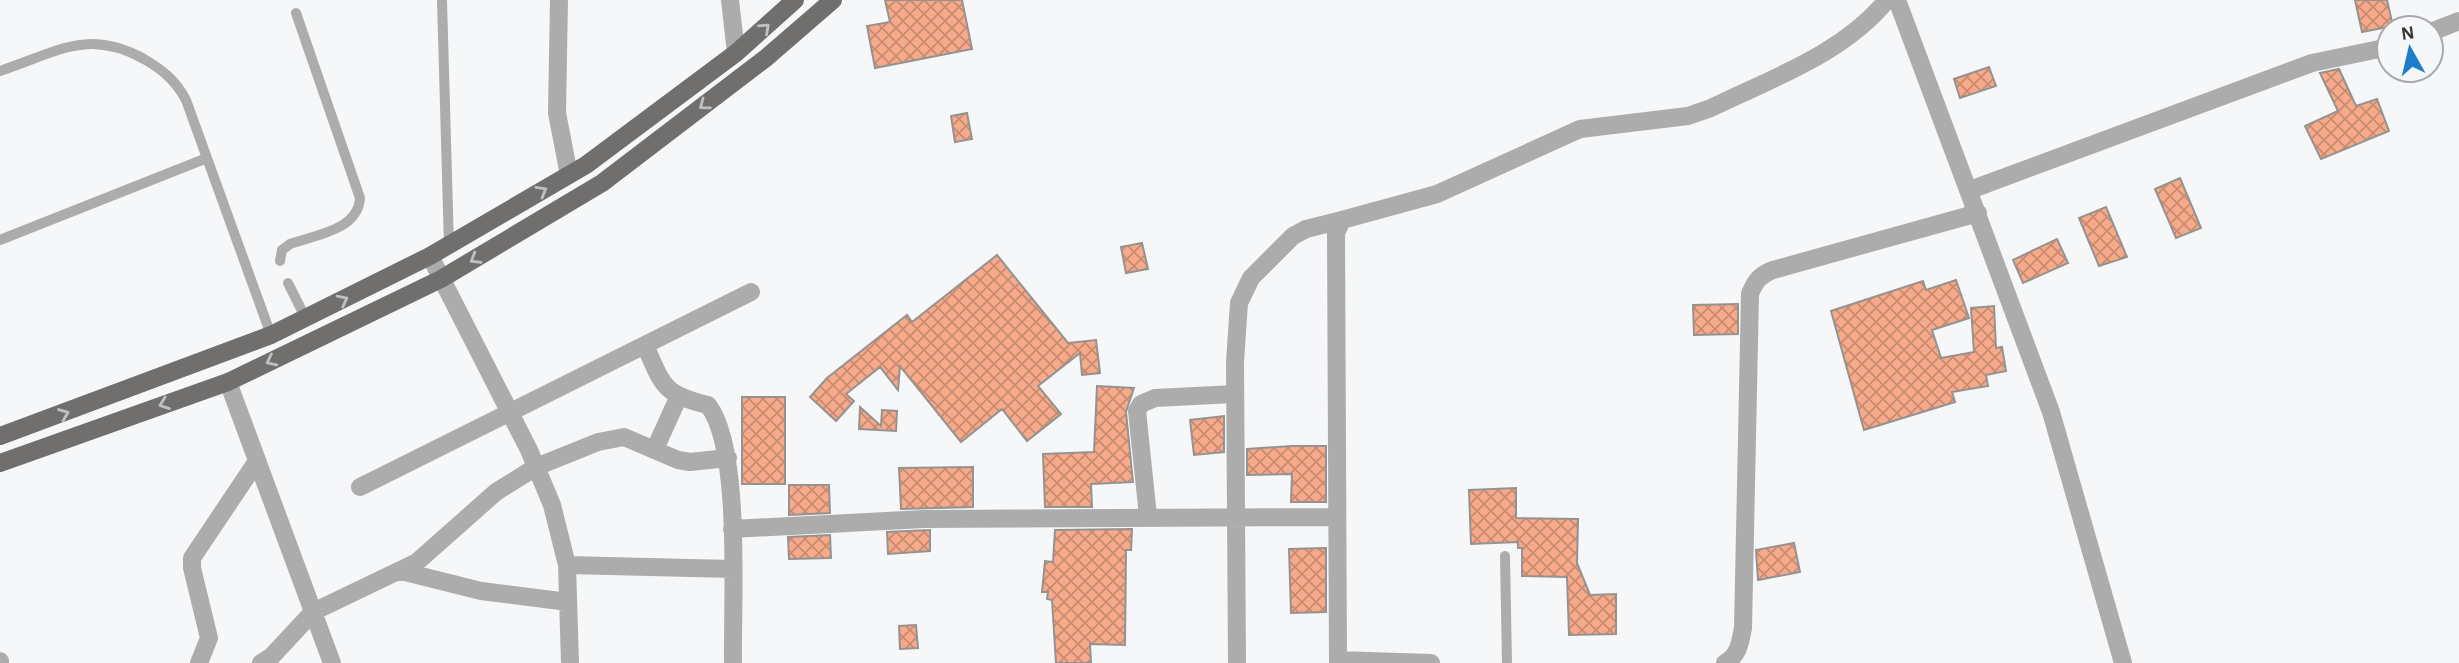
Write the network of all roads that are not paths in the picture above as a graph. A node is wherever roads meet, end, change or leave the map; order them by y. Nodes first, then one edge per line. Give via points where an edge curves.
1 (442, 0) edge
2 (559, 0) edge
3 (730, 0) edge
4 (795, 0) edge
5 (833, 0) edge
6 (1887, 0) edge
7 (1897, 0) edge
8 (296, 13) dead end
9 (2375, 50) edge
10 (736, 53) junction
11 (0, 71) edge
12 (207, 158) junction
13 (569, 175) junction
14 (1970, 190) junction
15 (1978, 213) junction
16 (1342, 220) junction
17 (0, 240) edge
18 (449, 246) junction
19 (430, 256) junction
20 (280, 261) dead end
21 (441, 279) junction
22 (288, 283) dead end
23 (751, 292) dead end
24 (306, 319) junction
25 (271, 335) junction
26 (645, 345) junction
27 (228, 382) junction
28 (1235, 394) junction
29 (678, 398) junction
30 (510, 412) junction
31 (0, 436) edge
32 (655, 449) junction
33 (728, 458) junction
34 (257, 461) junction
35 (0, 463) edge
36 (536, 467) junction
37 (360, 487) dead end
38 (1148, 516) junction
39 (1337, 517) junction
40 (1236, 518) junction
41 (732, 529) junction
42 (1505, 556) dead end
43 (567, 565) junction
44 (732, 569) junction
45 (401, 571) junction
46 (568, 602) junction
47 (313, 612) junction
48 (1740, 656) edge
49 (1338, 662) edge
50 (199, 663) edge
51 (261, 663) edge
52 (332, 663) edge
53 (570, 663) edge
54 (733, 663) edge
55 (1237, 663) edge
56 (1431, 663) edge
57 (1507, 663) edge
58 (1725, 663) edge
59 (2123, 663) edge

1 - 18 lane
2 - 13 street via 558,113
3 - 10 street
10 -> 4 main road
5 -> 21 main road via 766,58 602,183
6 - 16 street via 1868,24 1847,40 1711,108 1688,116 1580,129 1437,194
7 - 14 street
8 - 20 lane via 360,198 359,212 351,222 290,244 282,250
9 - 14 street via 2312,63
10 - 13 main road
11 - 12 lane via 82,44 103,42 122,47 160,68 178,85
12 - 17 lane
12 - 25 lane
18 -> 13 main road
14 - 15 street
15 - 48 street via 1773,270 1754,284
15 - 59 street via 2051,412
16 - 28 street via 1293,236 1244,288 1239,303
16 - 39 street via 1336,233
18 - 19 main road
19 - 21 street
24 -> 19 main road
21 -> 27 main road
21 - 30 street
22 - 24 lane
23 - 26 street
24 - 25 main road
31 -> 25 main road
26 - 29 street via 667,388
26 - 30 street
27 - 34 street
27 -> 35 main road
28 - 38 street via 1154,398 1141,404
28 - 40 street
29 - 32 street
29 - 33 street via 708,405 716,415
30 - 36 street
30 - 37 street
32 - 33 street via 690,462
32 - 36 street via 638,440 612,438
33 - 41 street
34 - 47 street
34 - 50 street via 192,558 209,638
36 - 43 street via 552,505
36 - 45 street via 495,492 434,550
38 - 40 street
38 - 41 street via 924,519
39 - 40 street
39 - 49 street
40 - 55 street
41 - 44 street
42 - 57 lane
43 - 44 street
43 - 46 street
44 - 54 street
45 - 46 street via 481,591
45 - 47 street
46 - 53 street
47 - 51 street
47 - 52 street
48 - 58 street
49 - 56 street

